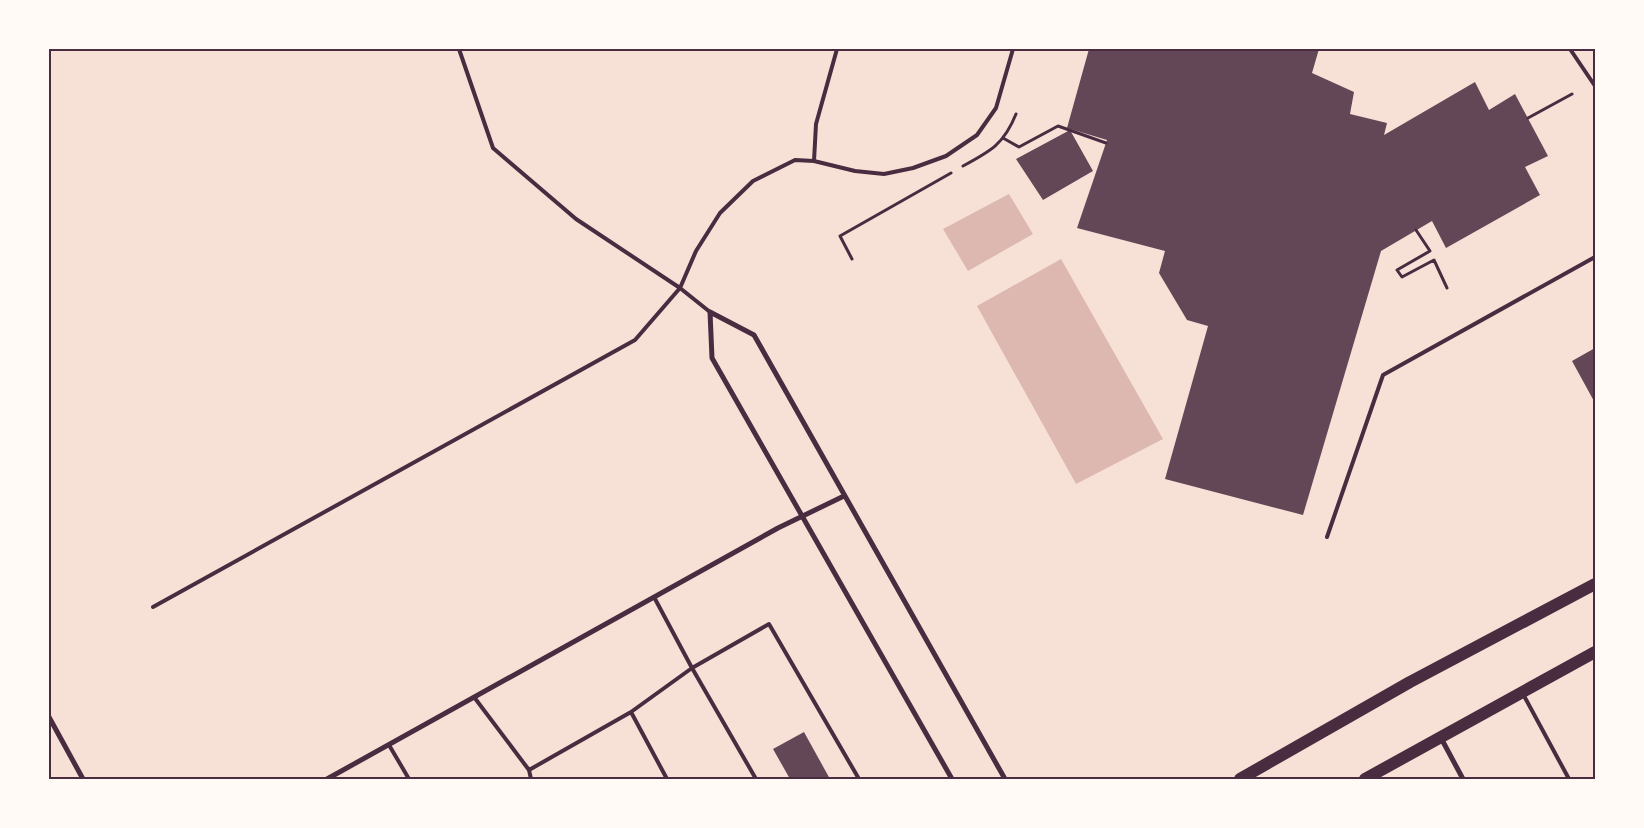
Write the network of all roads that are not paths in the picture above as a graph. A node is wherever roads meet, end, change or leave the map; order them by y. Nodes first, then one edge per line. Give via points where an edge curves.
1 (459, 49) edge
2 (837, 49) edge
3 (1013, 49) edge
4 (1570, 49) edge
5 (1595, 86) edge
6 (814, 161) junction
7 (1595, 257) edge
8 (680, 288) junction
9 (710, 312) junction
10 (844, 496) junction
11 (804, 516) junction
12 (1327, 536) dead end
13 (1595, 584) edge
14 (654, 597) junction
15 (152, 607) dead end
16 (1595, 652) edge
17 (692, 668) junction
18 (1522, 692) junction
19 (474, 697) junction
20 (631, 712) junction
21 (49, 717) edge
22 (1441, 737) junction
23 (389, 745) junction
24 (529, 770) junction
25 (83, 779) edge
26 (327, 779) edge
27 (408, 779) edge
28 (531, 779) edge
29 (667, 779) edge
30 (756, 779) edge
31 (859, 779) edge
32 (952, 779) edge
33 (1005, 779) edge
34 (1240, 779) edge
35 (1364, 779) edge
36 (1463, 779) edge
37 (1569, 779) edge

1 - 8 lane via 493,148 576,219
2 - 6 lane via 816,124
3 - 6 lane via 996,108 977,135 946,156 884,174
4 - 5 lane
6 - 8 lane via 795,160 754,181 720,213 696,251
7 - 12 lane via 1383,375
8 - 9 lane
8 - 15 lane via 635,340
9 - 10 street via 754,335
9 - 11 street via 712,358
10 - 11 street
10 - 33 street
11 - 14 street
11 - 32 street
13 - 34 main road via 1410,682
14 - 17 lane
14 - 19 street
16 - 18 main road
17 - 20 lane
17 - 30 lane
17 - 31 lane via 769,624
18 - 22 main road
18 - 37 lane
19 - 23 street
19 - 24 lane
20 - 24 lane
20 - 29 lane
21 - 25 street
22 - 35 main road
22 - 36 street
23 - 26 street
23 - 27 lane
24 - 28 lane

